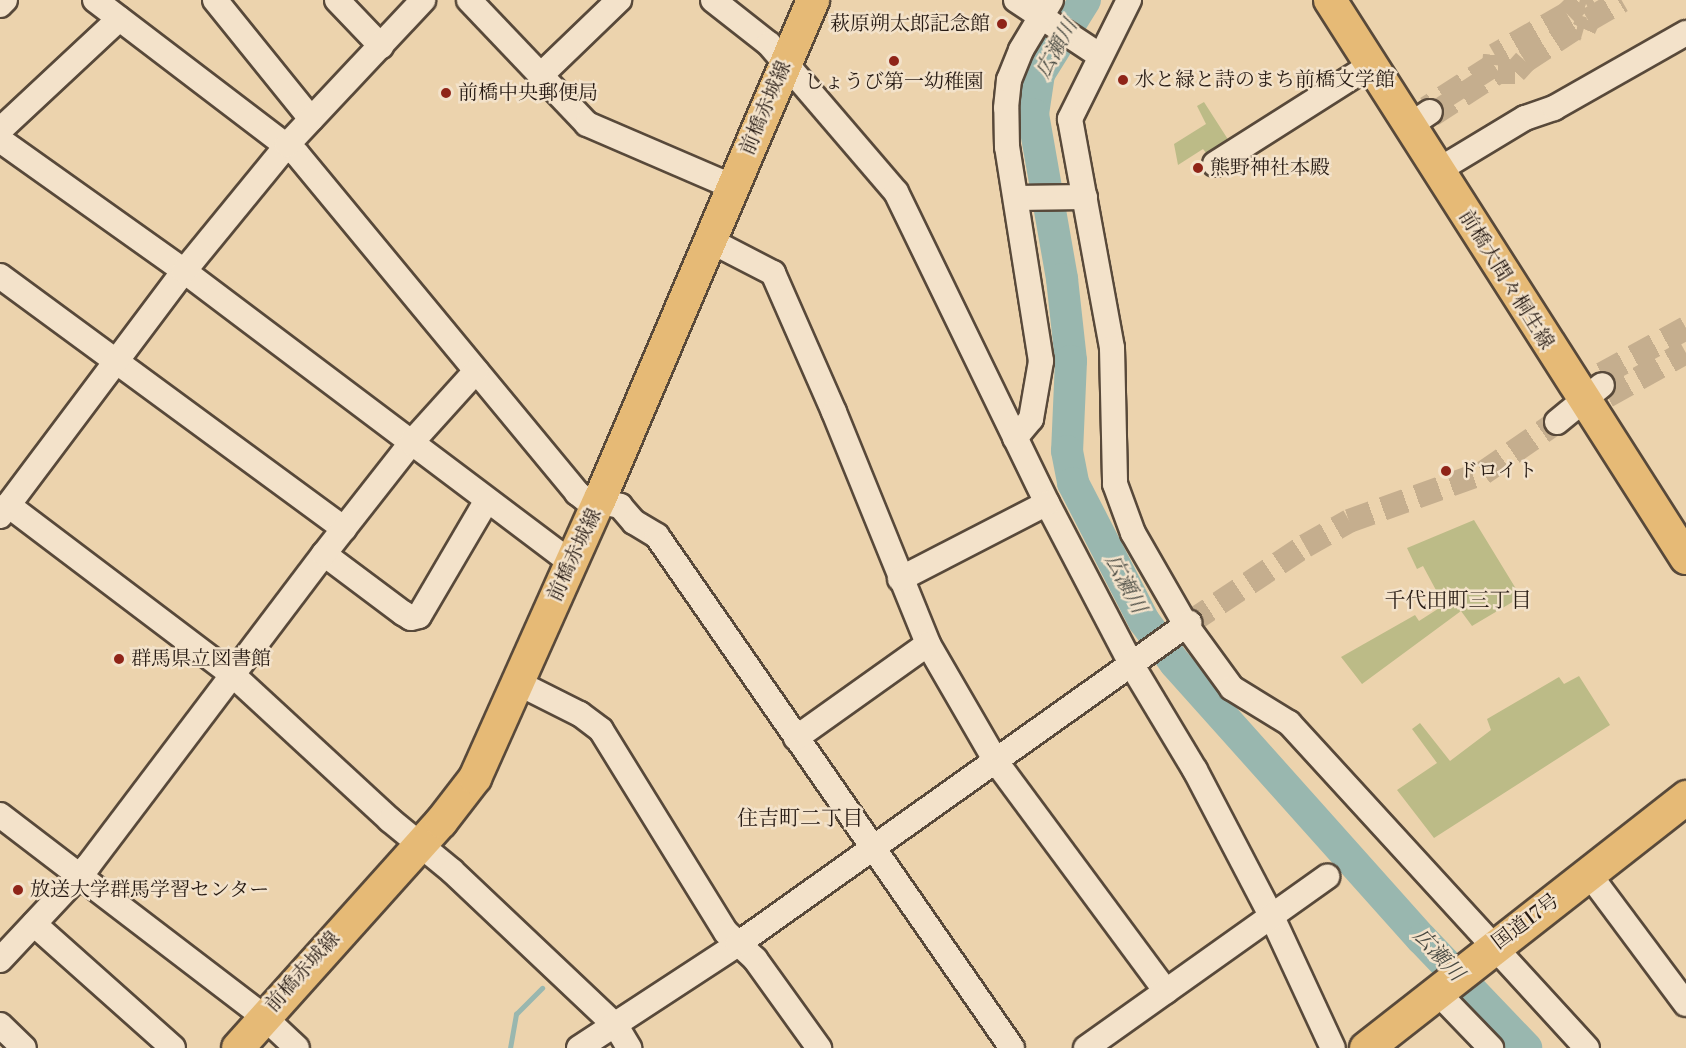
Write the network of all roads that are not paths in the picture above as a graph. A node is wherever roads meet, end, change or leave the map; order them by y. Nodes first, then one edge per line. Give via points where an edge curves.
1 (5, 0) edge
2 (95, 0) edge
3 (215, 0) edge
4 (337, 0) edge
5 (423, 0) edge
6 (469, 0) edge
7 (619, 0) edge
8 (713, 0) edge
9 (813, 0) edge
10 (1016, 0) edge
11 (1129, 0) edge
12 (1330, 0) edge
13 (0, 5) edge
14 (1048, 14) edge
15 (120, 19) junction
16 (1686, 33) edge
17 (381, 46) junction
18 (1099, 55) junction
19 (785, 63) junction
20 (1371, 64) junction
21 (540, 76) junction
22 (311, 119) junction
23 (0, 130) edge
24 (0, 140) edge
25 (287, 145) junction
26 (1215, 164) dead end
27 (1437, 171) junction
28 (733, 187) junction
29 (1022, 197) junction
30 (1085, 197) junction
31 (711, 242) junction
32 (184, 271) junction
33 (0, 276) edge
34 (118, 360) junction
35 (476, 371) junction
36 (1592, 393) junction
37 (1557, 422) tunnel mouth
38 (1015, 438) junction
39 (411, 443) junction
40 (600, 499) junction
41 (486, 501) junction
42 (1047, 502) junction
43 (4, 511) edge
44 (344, 529) junction
45 (324, 554) junction
46 (1686, 558) edge
47 (570, 562) junction
48 (900, 579) junction
49 (1183, 627) junction
50 (928, 645) junction
51 (1135, 660) junction
52 (234, 676) junction
53 (518, 683) junction
54 (796, 738) junction
55 (997, 763) junction
56 (1686, 797) edge
57 (0, 815) edge
58 (420, 845) junction
59 (873, 850) junction
60 (80, 874) junction
61 (1589, 874) junction
62 (1327, 876) dead end
63 (1273, 919) junction
64 (34, 924) junction
65 (738, 944) junction
66 (1484, 954) junction
67 (0, 960) edge
68 (1441, 988) junction
69 (1166, 991) junction
70 (1686, 1004) edge
71 (264, 1017) junction
72 (0, 1025) edge
73 (616, 1026) junction
74 (24, 1048) edge
75 (173, 1048) edge
76 (238, 1048) edge
77 (297, 1048) edge
78 (579, 1048) edge
79 (629, 1048) edge
80 (819, 1048) edge
81 (1012, 1048) edge
82 (1086, 1048) edge
83 (1333, 1048) edge
84 (1366, 1048) edge
85 (1491, 1048) edge
86 (1587, 1048) edge

1 - 13 street
2 - 15 street
3 - 22 street
4 - 17 street
5 - 17 street
6 - 21 street
7 - 21 street
8 - 19 street via 770,44
9 - 19 main road, 前橋赤城線
10 - 14 street
11 - 18 street
12 - 20 main road, 前橋大間々桐生線
14 - 18 street via 1076,41
14 - 29 street via 1009,80 1007,147
15 - 23 street
15 - 25 street
16 - 27 street via 1541,113 1525,118
17 - 22 street
18 - 30 street via 1070,119
19 - 28 main road, 前橋赤城線
19 - 38 street via 896,192
20 - 26 street
20 - 27 main road, 前橋大間々桐生線 via 1419,119
21 - 28 street via 587,123
22 - 25 street
24 - 32 street
25 - 32 street
25 - 35 street
27 - 36 main road, 前橋大間々桐生線
28 - 31 main road, 前橋赤城線
29 - 30 street
29 - 38 street via 1041,361 1032,419
30 - 49 street via 1112,348 1115,484 1133,532
31 - 40 main road, 前橋赤城線
31 - 48 street via 773,273 834,412
32 - 34 street
32 - 39 street
33 - 34 street
34 - 43 street
34 - 44 street
35 - 39 street
35 - 40 street via 577,492 585,498
36 - 37 street
36 - 46 main road, 前橋大間々桐生線
38 - 42 street
39 - 41 street
39 - 44 street
40 - 47 main road, 前橋赤城線
40 - 54 street via 620,506 662,543
41 - 45 street via 419,616 411,618 403,613
41 - 47 street
42 - 48 street
42 - 51 street
43 - 52 street
44 - 45 street
45 - 52 street
47 - 53 main road, 前橋赤城線
48 - 50 street
49 - 51 street
49 - 66 street via 1232,688 1288,723
50 - 54 street
50 - 55 street
51 - 55 street
51 - 63 street
52 - 58 street
52 - 60 street
53 - 58 main road, 前橋赤城線 via 475,778
53 - 65 street via 580,714 601,730 726,932
54 - 59 street
55 - 59 street
55 - 69 street
56 - 61 highway, 国道17号
57 - 60 street
58 - 71 main road, 前橋赤城線
58 - 73 street
59 - 65 street
59 - 81 street
60 - 64 street
60 - 71 street
61 - 66 highway, 国道17号
61 - 70 street
62 - 63 street
63 - 69 street
63 - 83 street
64 - 67 street
64 - 75 street
65 - 73 street
65 - 80 street via 755,959
66 - 68 highway, 国道17号
66 - 86 street
68 - 84 highway, 国道17号
68 - 85 street
69 - 82 street
71 - 76 main road, 前橋赤城線
71 - 77 street
72 - 74 street
73 - 78 street
73 - 79 street

